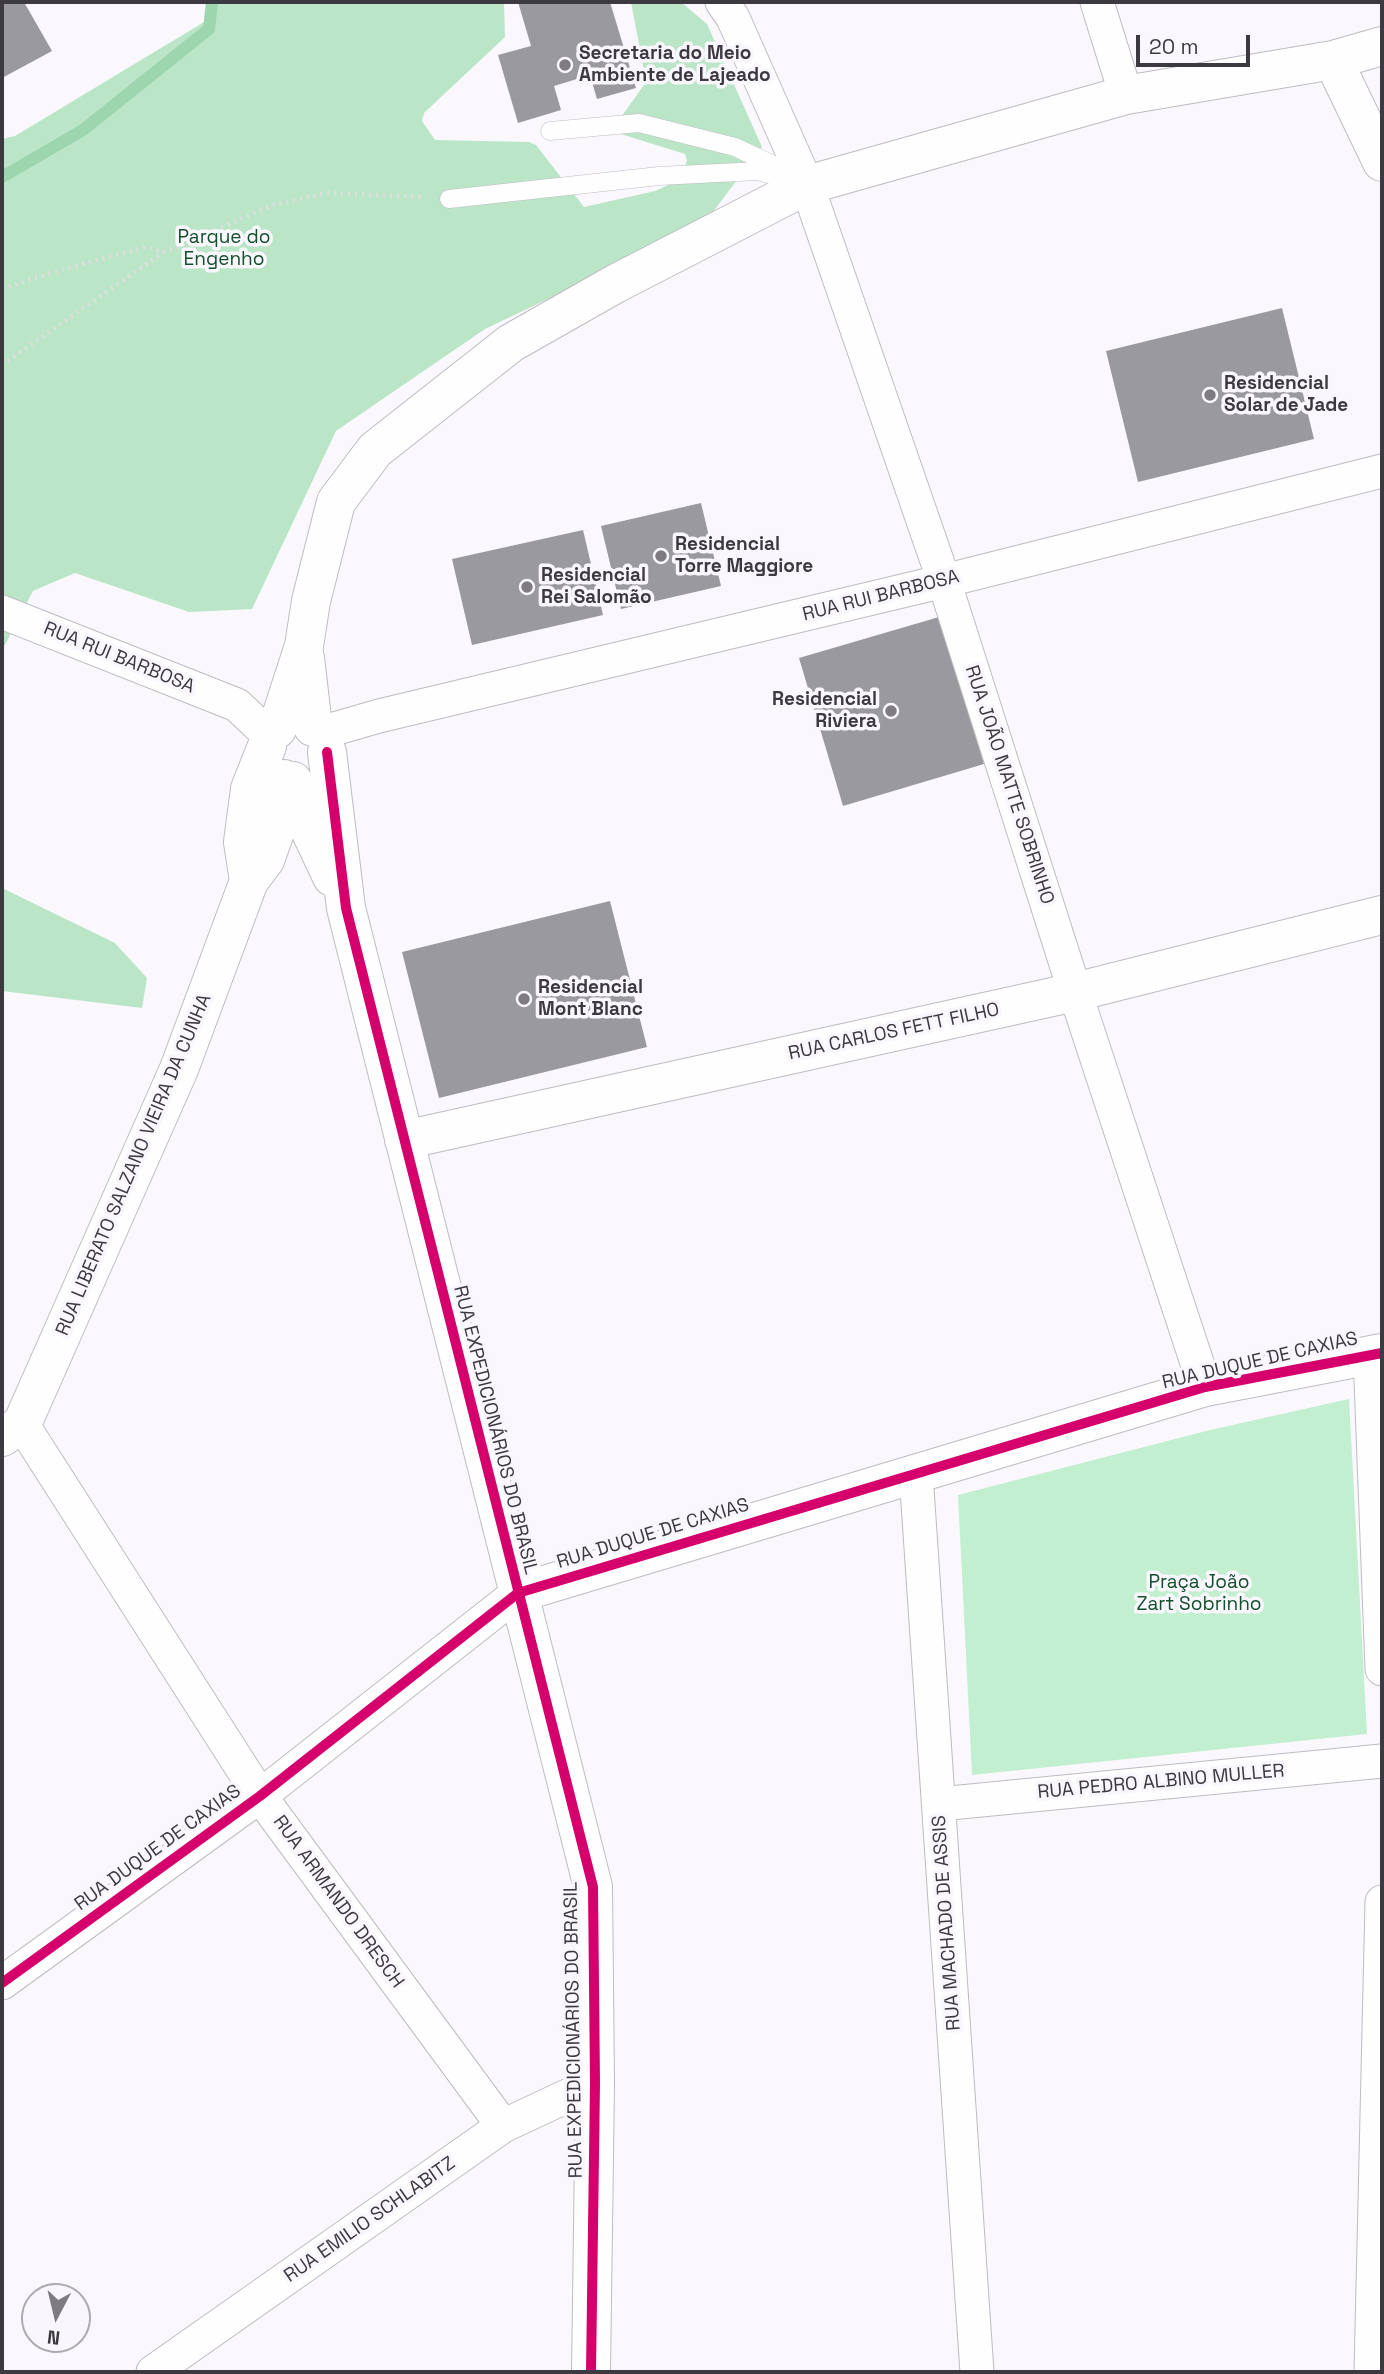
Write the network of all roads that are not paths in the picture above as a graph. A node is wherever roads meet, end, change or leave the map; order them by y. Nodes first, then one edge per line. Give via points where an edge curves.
1 (722, 2) edge
2 (1097, 2) edge
3 (1382, 46) edge
4 (1333, 60) junction
5 (1126, 95) junction
6 (550, 131) dead end
7 (1382, 162) edge
8 (807, 185) junction
9 (449, 199) road end
10 (1382, 471) edge
11 (944, 581) junction
12 (2, 611) edge
13 (294, 748) junction
14 (1382, 915) edge
15 (1075, 992) junction
16 (404, 1140) junction
17 (1376, 1353) edge
18 (1205, 1387) junction
19 (12, 1431) edge
20 (916, 1474) junction
21 (518, 1593) junction
22 (1382, 1669) edge
23 (1382, 1761) edge
24 (260, 1796) junction
25 (940, 1804) junction
26 (1382, 1902) edge
27 (2, 1983) edge
28 (595, 2083) junction
29 (503, 2126) junction
30 (153, 2372) edge
31 (591, 2372) edge
32 (977, 2372) edge
33 (1371, 2372) edge

1 - 8 street, RUA JOÃO MATTE SOBRINHO
2 - 5 street
3 - 4 street, RUA LIBERATO SALZANO VIEIRA DA CUNHA
4 - 5 street, RUA LIBERATO SALZANO VIEIRA DA CUNHA
4 - 7 street
5 - 8 street, RUA LIBERATO SALZANO VIEIRA DA CUNHA
6 - 8 lane via 639,123 736,147
8 - 9 lane via 758,171 659,176
8 - 11 street, RUA JOÃO MATTE SOBRINHO
8 - 13 street, RUA LIBERATO SALZANO VIEIRA DA CUNHA via 511,343 375,450 336,502 311,601
10 - 11 street, RUA RUI BARBOSA
11 - 13 street, RUA RUI BARBOSA via 379,716
11 - 15 street, RUA JOÃO MATTE SOBRINHO
12 - 13 street, RUA RUI BARBOSA via 237,705
13 - 16 street, RUA EXPEDICIONÁRIOS DO BRASIL via 307,824 346,908
13 - 19 street, RUA LIBERATO SALZANO VIEIRA DA CUNHA via 250,789 243,842 249,881 178,1069
14 - 15 street, RUA CARLOS FETT FILHO
15 - 16 street, RUA CARLOS FETT FILHO
15 - 18 street, RUA JOÃO MATTE SOBRINHO
16 - 21 street, RUA EXPEDICIONÁRIOS DO BRASIL
17 - 18 street, RUA DUQUE DE CAXIAS
17 - 22 street
18 - 20 street, RUA DUQUE DE CAXIAS
19 - 24 street, RUA ARMANDO DRESCH
20 - 21 street, RUA DUQUE DE CAXIAS
20 - 25 street, RUA MACHADO DE ASSIS
21 - 24 street, RUA DUQUE DE CAXIAS
21 - 28 street, RUA EXPEDICIONÁRIOS DO BRASIL via 593,1887
23 - 25 street, RUA PEDRO ALBINO MULLER
24 - 27 street, RUA DUQUE DE CAXIAS
24 - 29 street, RUA ARMANDO DRESCH
25 - 32 street, RUA MACHADO DE ASSIS
26 - 33 street
28 - 29 street, RUA EMILIO SCHLABITZ
28 - 31 street, RUA EXPEDICIONÁRIOS DO BRASIL
29 - 30 street, RUA EMILIO SCHLABITZ

